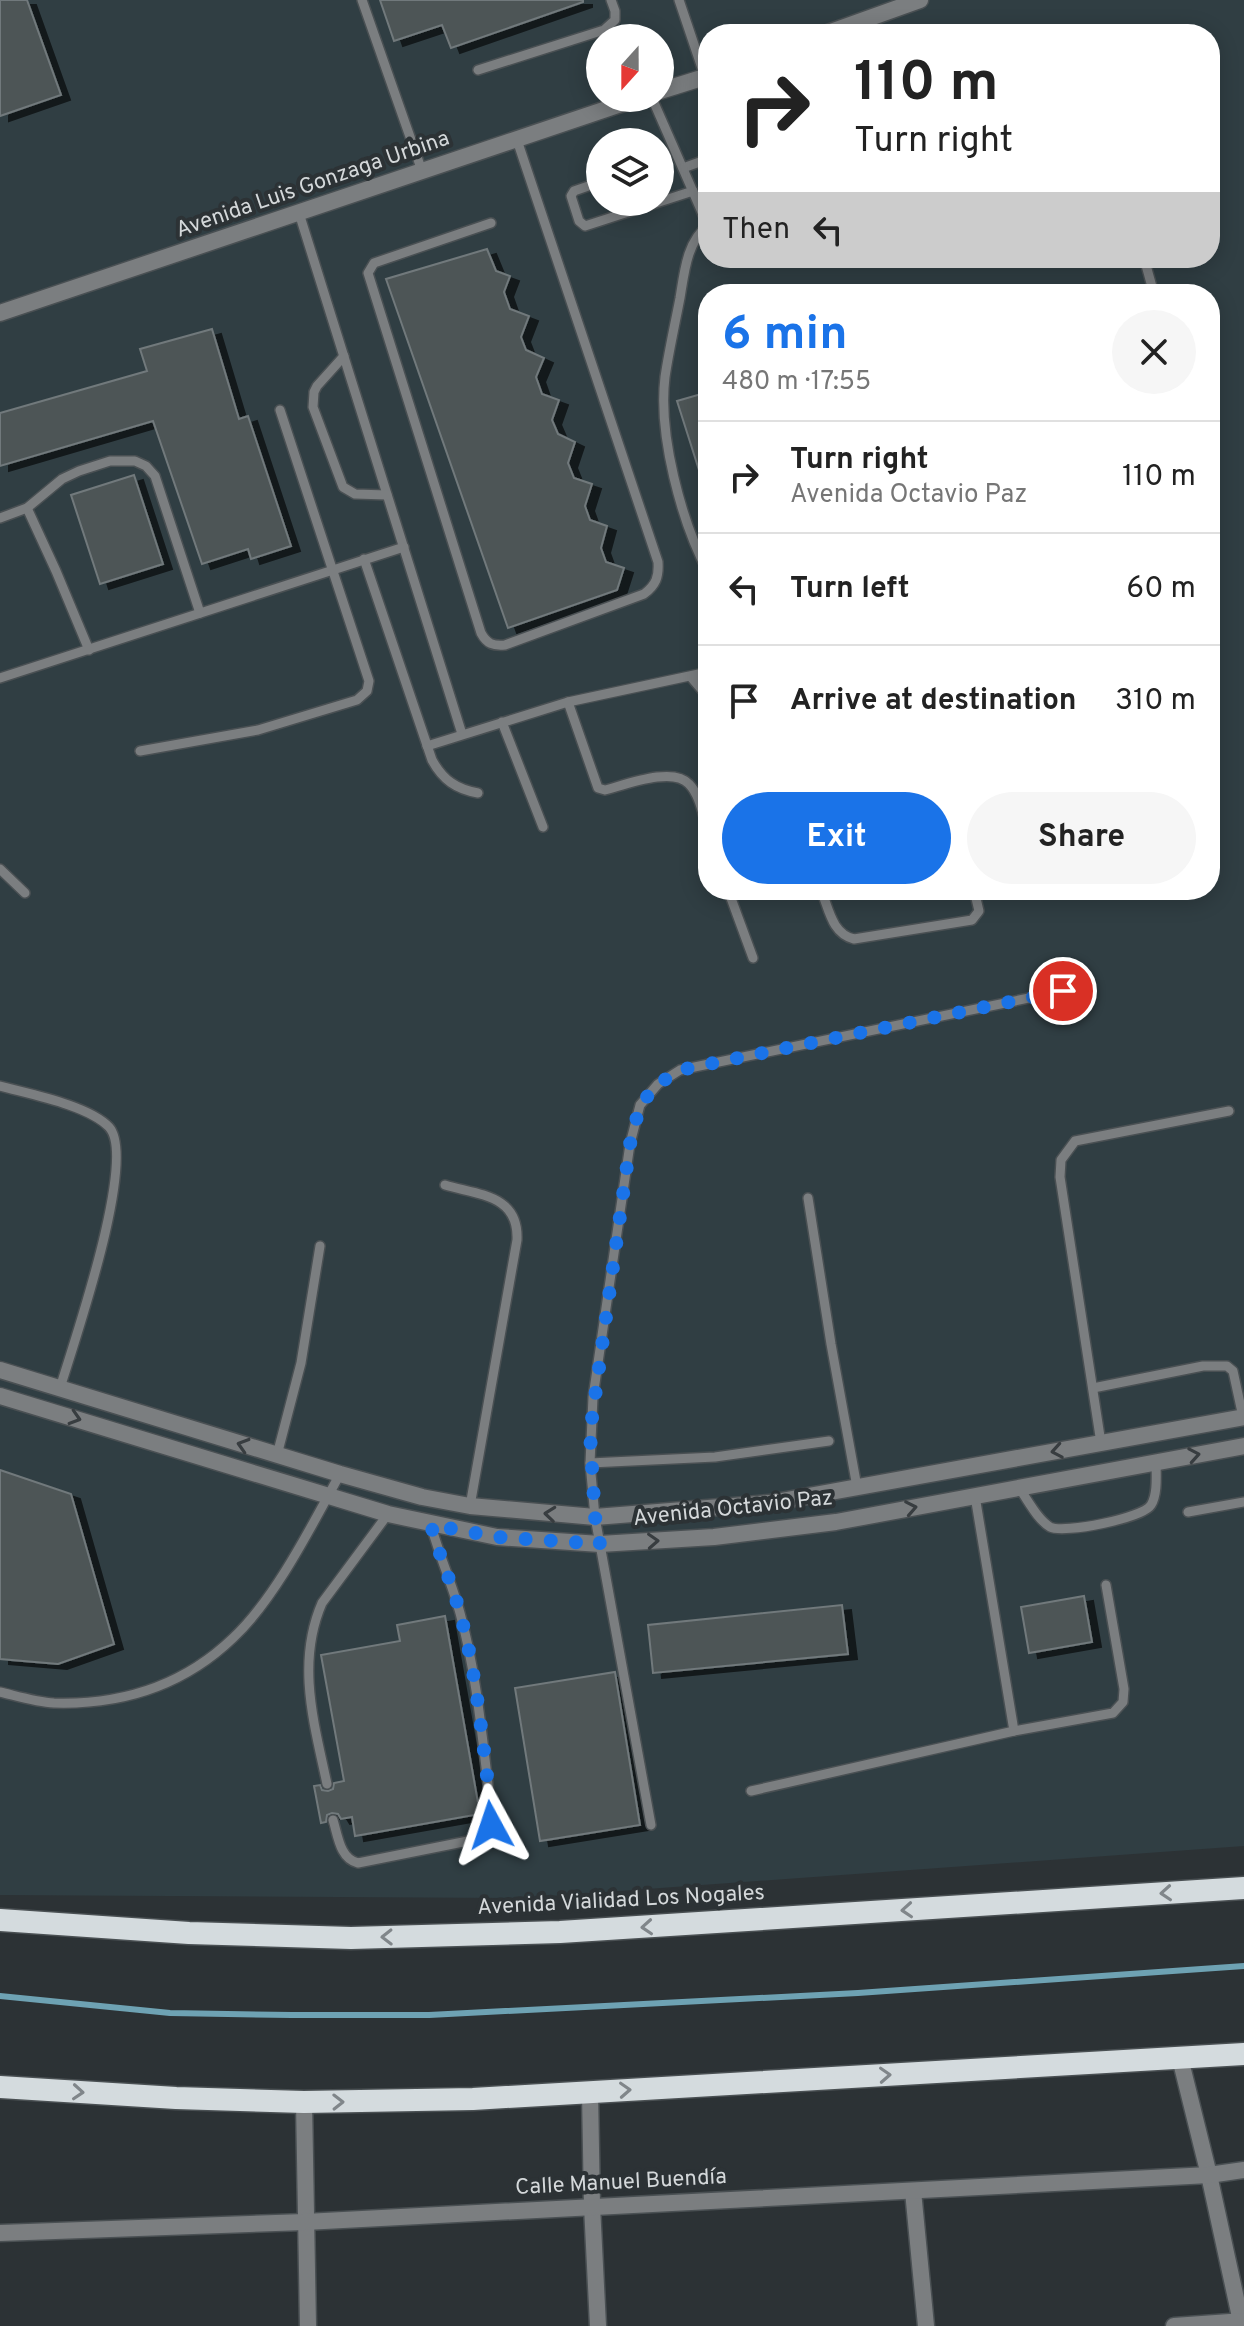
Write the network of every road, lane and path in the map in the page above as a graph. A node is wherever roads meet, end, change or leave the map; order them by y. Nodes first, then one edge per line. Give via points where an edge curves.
1 (362, 0) edge
2 (611, 0) edge
3 (679, 0) edge
4 (920, 0) edge
5 (854, 24) edge
6 (698, 54) edge
7 (478, 70) dead end
8 (698, 81) edge
9 (674, 87) edge
10 (598, 112) edge
11 (658, 112) edge
12 (517, 140) junction
13 (698, 163) edge
14 (683, 168) junction
15 (422, 171) junction
16 (586, 187) edge
17 (693, 191) junction
18 (674, 197) edge
19 (698, 203) edge
20 (299, 213) junction
21 (617, 216) edge
22 (491, 223) dead end
23 (698, 237) edge
24 (0, 313) edge
25 (344, 356) junction
26 (280, 410) dead end
27 (387, 495) junction
28 (27, 508) junction
29 (0, 518) edge
30 (404, 547) junction
31 (698, 554) edge
32 (364, 559) junction
33 (332, 569) junction
34 (200, 613) junction
35 (89, 650) junction
36 (698, 675) edge
37 (691, 677) junction
38 (0, 678) edge
39 (698, 685) edge
40 (568, 702) junction
41 (502, 722) junction
42 (462, 734) junction
43 (427, 746) junction
44 (140, 751) dead end
45 (478, 793) dead end
46 (698, 803) edge
47 (543, 827) dead end
48 (0, 869) edge
49 (25, 893) dead end
50 (732, 900) edge
51 (825, 900) edge
52 (976, 900) edge
53 (753, 958) dead end
54 (1063, 991) dead end
55 (0, 1086) edge
56 (1229, 1111) dead end
57 (445, 1185) dead end
58 (808, 1198) dead end
59 (320, 1246) dead end
60 (0, 1370) edge
61 (60, 1388) junction
62 (1093, 1388) junction
63 (0, 1396) edge
64 (1244, 1417) edge
65 (829, 1441) dead end
66 (1101, 1443) junction
67 (1244, 1446) edge
68 (277, 1455) junction
69 (1156, 1462) junction
70 (590, 1463) junction
71 (340, 1474) junction
72 (857, 1487) junction
73 (1019, 1488) junction
74 (328, 1495) junction
75 (975, 1496) junction
76 (1244, 1502) edge
77 (470, 1506) junction
78 (1188, 1512) dead end
79 (388, 1514) junction
80 (595, 1517) junction
81 (431, 1525) junction
82 (600, 1544) junction
83 (1106, 1585) dead end
84 (0, 1692) edge
85 (1014, 1731) junction
86 (327, 1784) dead end
87 (751, 1791) dead end
88 (333, 1820) dead end
89 (651, 1825) dead end
90 (1244, 1888) edge
91 (0, 1920) edge
92 (1244, 2054) edge
93 (1180, 2058) junction
94 (0, 2087) edge
95 (590, 2092) junction
96 (304, 2102) junction
97 (1244, 2170) edge
98 (1209, 2175) junction
99 (913, 2191) junction
100 (592, 2206) junction
101 (305, 2222) junction
102 (0, 2233) edge
103 (1243, 2323) edge
104 (308, 2326) edge
105 (598, 2326) edge
106 (926, 2326) edge
107 (1174, 2326) edge

1 - 15 lane
2 - 7 lane via 615,20 604,30
3 - 6 lane
4 - 5 street
8 - 9 street
10 - 12 street, Avenida Luis Gonzaga Urbina
11 - 14 lane
12 - 15 street, Avenida Luis Gonzaga Urbina
12 - 22 lane via 621,446 659,576 644,594 496,646 481,633 368,273 374,263
13 - 14 lane
14 - 17 lane
15 - 20 street, Avenida Luis Gonzaga Urbina
16 - 21 lane via 571,196 579,221 588,227
17 - 18 lane
17 - 19 lane
20 - 24 street, Avenida Luis Gonzaga Urbina
20 - 25 lane
23 - 31 lane via 685,270 665,379 665,425
25 - 27 lane
25 - 27 lane via 317,386 313,407 343,487 355,494
26 - 33 lane
27 - 30 lane
28 - 29 lane
28 - 34 lane via 79,471 110,461 146,466 155,476
28 - 35 lane
30 - 32 lane
30 - 42 lane
32 - 33 lane
32 - 43 lane
33 - 34 lane
33 - 44 lane via 369,681 364,696 258,730
34 - 35 lane
35 - 38 lane
36 - 37 lane
37 - 39 lane
37 - 40 lane
40 - 41 lane
40 - 46 lane via 598,788 680,778 692,787
41 - 42 lane
41 - 47 lane
42 - 43 lane
43 - 45 lane via 449,783
48 - 49 lane
50 - 53 lane
51 - 52 lane via 837,931 854,939 972,920 979,911
54 - 70 lane via 716,1061 680,1070 658,1084 640,1105 630,1144 593,1397
55 - 61 lane via 91,1115 109,1127 117,1141 110,1211
56 - 62 lane via 1075,1141 1061,1160
57 - 77 lane via 504,1205 518,1226
58 - 72 lane
59 - 68 lane via 301,1363
60 - 61 street, Avenida Octavio Paz
68 -> 61 street, Avenida Octavio Paz
62 - 64 lane via 1227,1366 1233,1371
62 - 66 lane
63 -> 74 street, Avenida Octavio Paz
64 - 66 street, Avenida Octavio Paz
65 - 70 lane via 715,1457
66 -> 72 street, Avenida Octavio Paz
69 -> 67 street, Avenida Octavio Paz
68 - 71 street, Avenida Octavio Paz
69 - 73 street, Avenida Octavio Paz
69 - 73 lane via 1151,1506 1102,1523 1056,1530
70 - 80 lane
71 - 74 lane
71 - 77 street, Avenida Octavio Paz
72 - 80 street, Avenida Octavio Paz via 770,1503
73 - 75 street, Avenida Octavio Paz
74 - 79 street, Avenida Octavio Paz
74 - 84 lane via 261,1606 233,1638 192,1670 158,1688 105,1701 51,1703
82 -> 75 street, Avenida Octavio Paz via 821,1524
75 - 85 lane
76 - 78 lane
80 -> 77 street, Avenida Octavio Paz
79 - 81 street, Avenida Octavio Paz
79 - 86 lane via 322,1603 309,1645 309,1687
80 - 82 lane
81 - 82 street, Avenida Octavio Paz via 497,1537
81 - 88 lane via 467,1645 491,1825 478,1839 358,1863 346,1857
82 - 89 lane
83 - 85 lane via 1123,1702 1113,1713
85 - 87 lane
90 -> 91 highway, Avenida Vialidad Los Nogales via 560,1932 351,1938
92 - 93 highway
95 -> 93 highway
93 - 98 street
94 -> 96 highway
96 -> 95 highway
95 - 100 street
96 - 101 street
97 - 98 street, Calle Manuel Buendía
98 - 99 street, Calle Manuel Buendía
98 - 103 street
99 - 100 street, Calle Manuel Buendía
99 - 106 street
100 - 101 street, Calle Manuel Buendía
100 - 105 street
101 - 102 street, Calle Manuel Buendía
101 - 104 street
103 - 107 street

